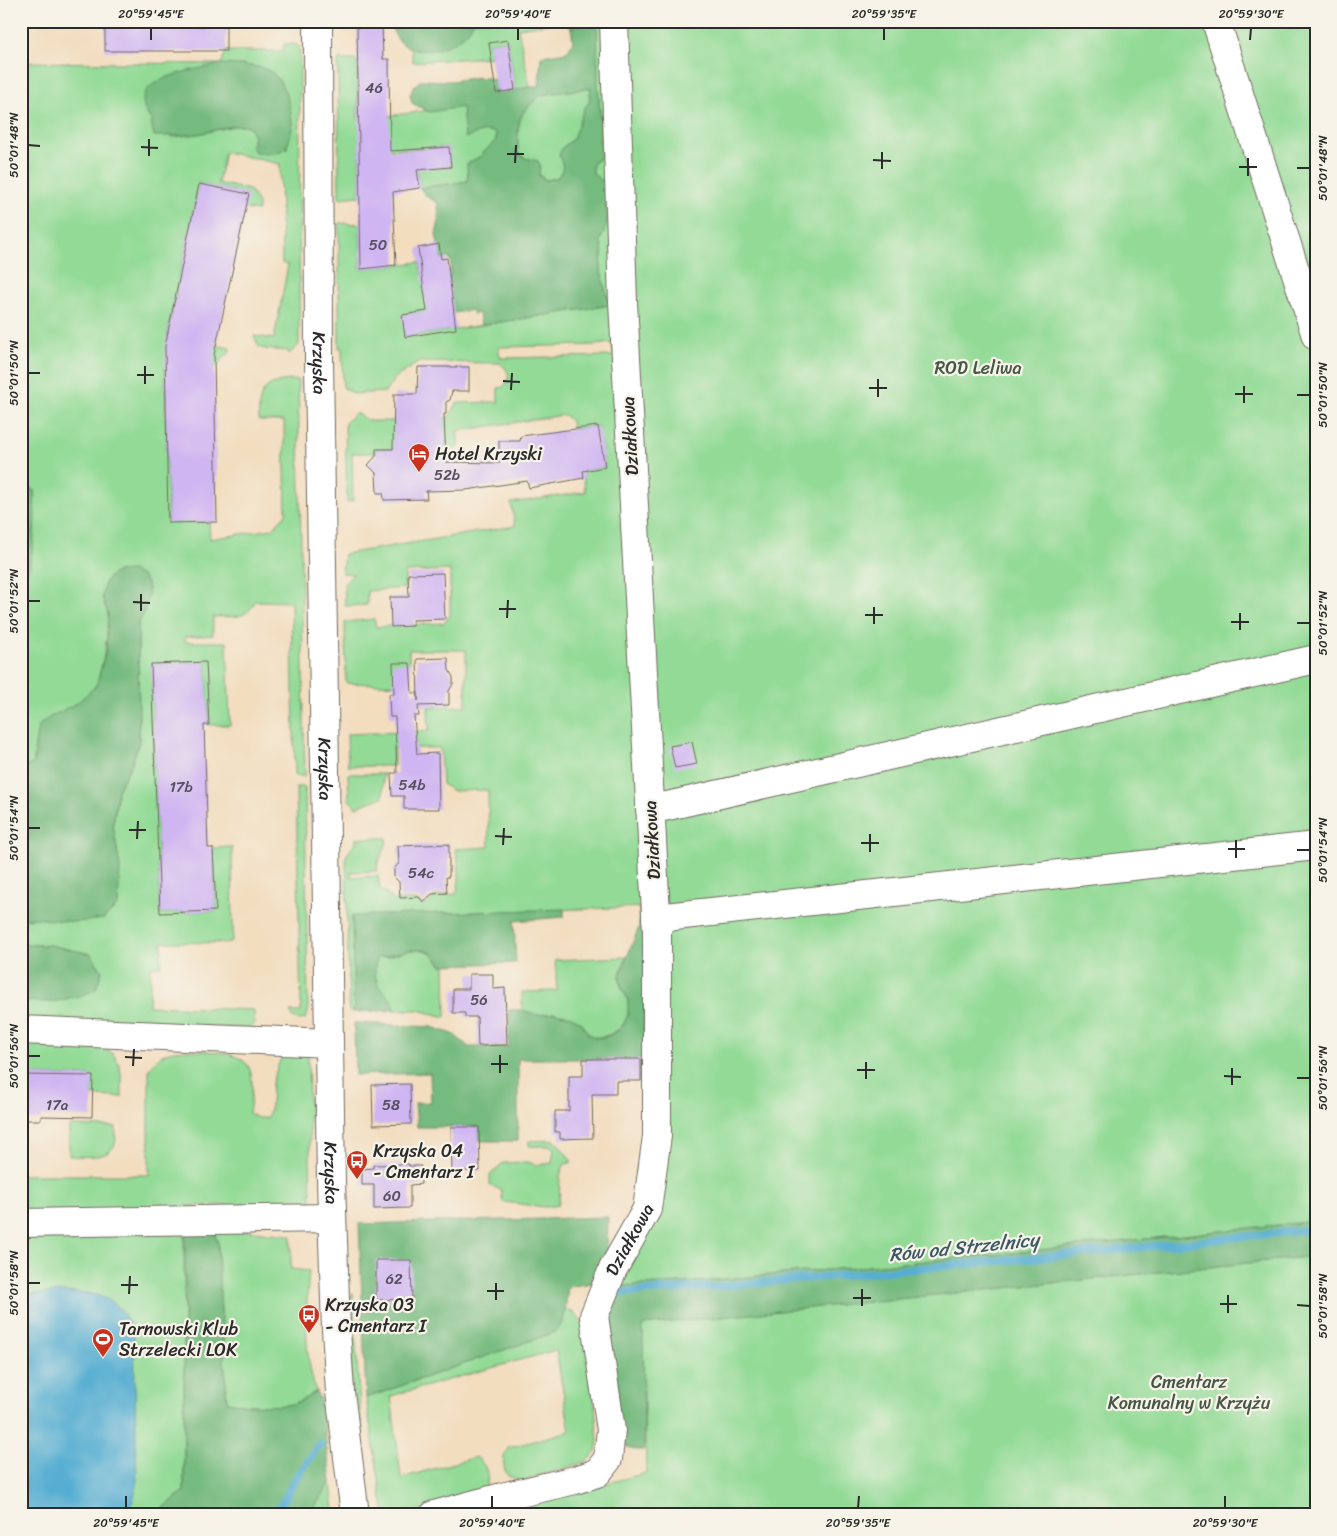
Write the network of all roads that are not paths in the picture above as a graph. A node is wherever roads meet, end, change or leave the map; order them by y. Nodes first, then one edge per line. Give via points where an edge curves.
1 (318, 21) edge
2 (614, 21) edge
3 (1216, 21) edge
4 (1316, 336) edge
5 (1316, 659) edge
6 (650, 809) junction
7 (1316, 846) edge
8 (656, 918) junction
9 (21, 1030) edge
10 (329, 1043) junction
11 (332, 1218) junction
12 (21, 1222) edge
13 (355, 1515) edge
14 (434, 1515) edge

1 - 10 street, Krzyska via 319,351
2 - 6 street, Działkowa via 624,321
3 - 4 street
5 - 6 street
6 - 8 street, Działkowa
7 - 8 street
8 - 14 street, Działkowa via 657,1136 647,1209 613,1269 594,1316 611,1430 608,1459 597,1473
9 - 10 street
10 - 11 street, Krzyska
11 - 12 street
11 - 13 street, Krzyska via 340,1392

